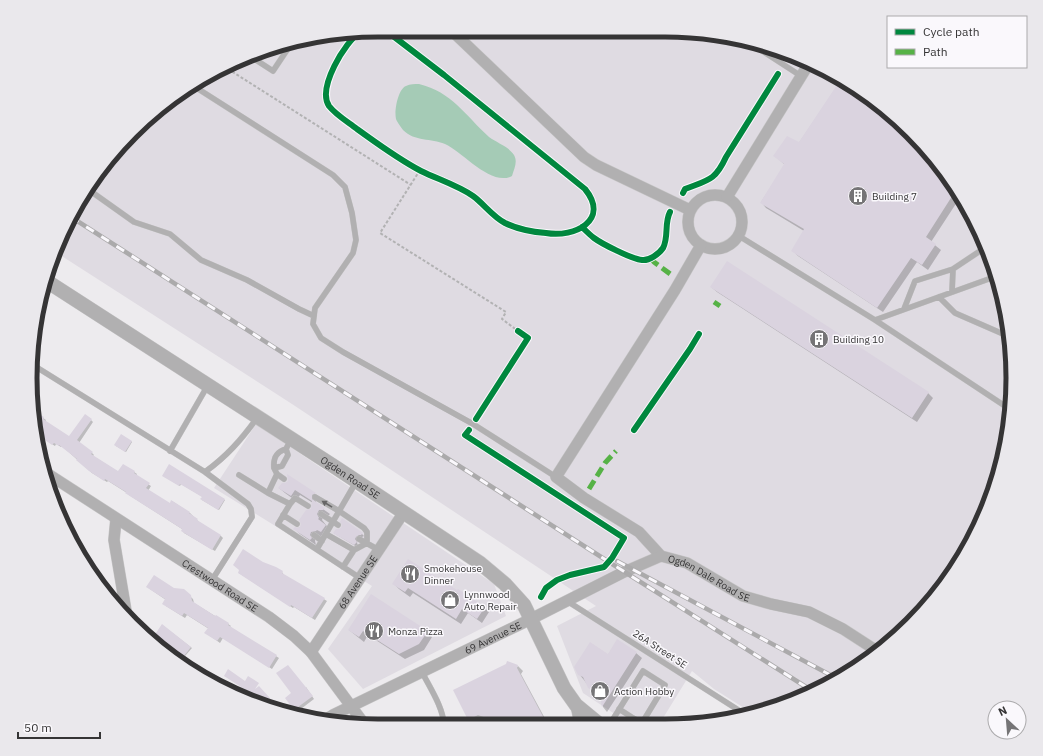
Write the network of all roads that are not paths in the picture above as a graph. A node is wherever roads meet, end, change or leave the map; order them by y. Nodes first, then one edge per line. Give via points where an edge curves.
1 (453, 37) edge
2 (287, 50) edge
3 (764, 52) edge
4 (256, 60) edge
5 (806, 68) edge
6 (801, 76) junction
7 (198, 88) edge
8 (92, 192) edge
9 (727, 197) junction
10 (690, 210) junction
11 (739, 236) junction
12 (701, 245) junction
13 (981, 250) edge
14 (953, 269) junction
15 (991, 278) edge
16 (51, 284) edge
17 (952, 292) junction
18 (939, 297) junction
19 (904, 309) junction
20 (314, 316) junction
21 (875, 320) junction
22 (1003, 334) edge
23 (37, 368) edge
24 (208, 385) junction
25 (1005, 406) edge
26 (258, 417) junction
27 (289, 444) junction
28 (170, 451) junction
29 (274, 468) junction
30 (205, 472) junction
31 (277, 474) junction
32 (239, 476) dead end
33 (52, 477) edge
34 (556, 477) junction
35 (284, 479) dead end
36 (357, 482) junction
37 (268, 493) junction
38 (315, 497) dead end
39 (290, 504) junction
40 (308, 506) dead end
41 (339, 511) junction
42 (404, 512) junction
43 (321, 514) dead end
44 (283, 515) junction
45 (116, 519) junction
46 (297, 524) dead end
47 (335, 524) junction
48 (326, 534) junction
49 (314, 535) dead end
50 (359, 539) dead end
51 (322, 541) junction
52 (367, 543) junction
53 (317, 549) junction
54 (354, 550) junction
55 (379, 550) junction
56 (661, 556) junction
57 (343, 567) junction
58 (360, 578) junction
59 (212, 580) junction
60 (567, 601) junction
61 (125, 606) edge
62 (531, 619) junction
63 (874, 648) edge
64 (311, 652) junction
65 (422, 672) junction
66 (576, 705) junction
67 (351, 707) junction
68 (619, 709) junction
69 (739, 710) edge
70 (333, 716) edge
71 (360, 718) edge
72 (444, 719) edge
73 (579, 719) edge
74 (593, 719) edge
75 (613, 719) edge
76 (630, 719) edge
77 (644, 719) edge

1 - 10 street via 584,157
2 - 4 lane via 273,71
3 - 6 lane
5 - 6 street
6 - 9 street
7 - 20 lane via 333,175 345,187 352,213 356,245 315,308
8 - 20 lane via 134,222 170,234 201,260 247,280
9 - 10 street via 713,194 704,196
9 - 11 street via 741,211 743,219
10 - 12 street via 688,226 691,235
11 - 12 street via 724,248 715,249
11 - 21 lane
12 - 34 street
13 - 14 lane
14 - 17 lane
14 - 19 lane via 915,281
15 - 17 lane
16 - 24 street, Ogden Road SE
17 - 18 lane
18 - 19 lane
18 - 22 lane via 955,313
19 - 21 lane
20 - 34 lane via 313,324 321,338 473,424
21 - 25 lane
23 - 28 lane
24 - 26 street, Ogden Road SE
24 - 28 lane
26 - 27 street, Ogden Road SE
26 - 30 lane via 223,458
27 - 29 lane via 274,460
27 - 29 lane via 288,455 282,466
27 - 36 street, Ogden Road SE
28 - 30 lane
29 - 31 lane
30 - 59 lane via 248,504 252,517
31 - 35 lane
31 - 37 lane
32 - 37 lane
33 - 45 street, Crestwood Road SE
34 - 56 street, Ogden Dale Road SE via 584,498 639,532
36 - 41 lane
36 - 42 street, Ogden Road SE
37 - 39 lane
41 -> 38 lane
39 - 40 lane via 295,498
39 - 44 lane
41 - 47 lane
41 - 52 lane via 364,528
42 - 55 street, 68 Avenue SE
42 - 62 street, Ogden Road SE via 492,572 515,593
43 - 47 lane
44 - 46 lane
44 - 53 lane via 278,524
45 - 59 street, Crestwood Road SE
45 - 61 street via 114,540
47 - 48 lane
48 - 51 lane
48 - 54 lane
49 - 51 lane
50 - 52 lane
51 - 53 lane
52 - 54 lane
52 - 55 lane
53 - 57 lane
54 - 57 lane
55 - 58 street, 68 Avenue SE
56 - 60 street, 69 Avenue SE
56 - 63 street, Ogden Dale Road SE via 687,563 743,596 809,612
57 - 58 lane
58 - 64 street, 68 Avenue SE
59 - 64 street, Crestwood Road SE via 269,617
60 - 62 street, 69 Avenue SE
60 - 69 lane, 26A Street SE
62 - 65 street, 69 Avenue SE
62 - 66 street, Ogden Road SE via 564,688
64 - 67 street, Crestwood Road SE
65 - 67 street, 69 Avenue SE
65 - 72 lane
66 - 73 street
66 - 74 street, Ogden Road SE
67 - 70 street, 69 Avenue SE
67 - 71 street, Crestwood Road SE
68 - 75 lane
68 - 76 lane
68 - 77 lane via 643,671 665,685

